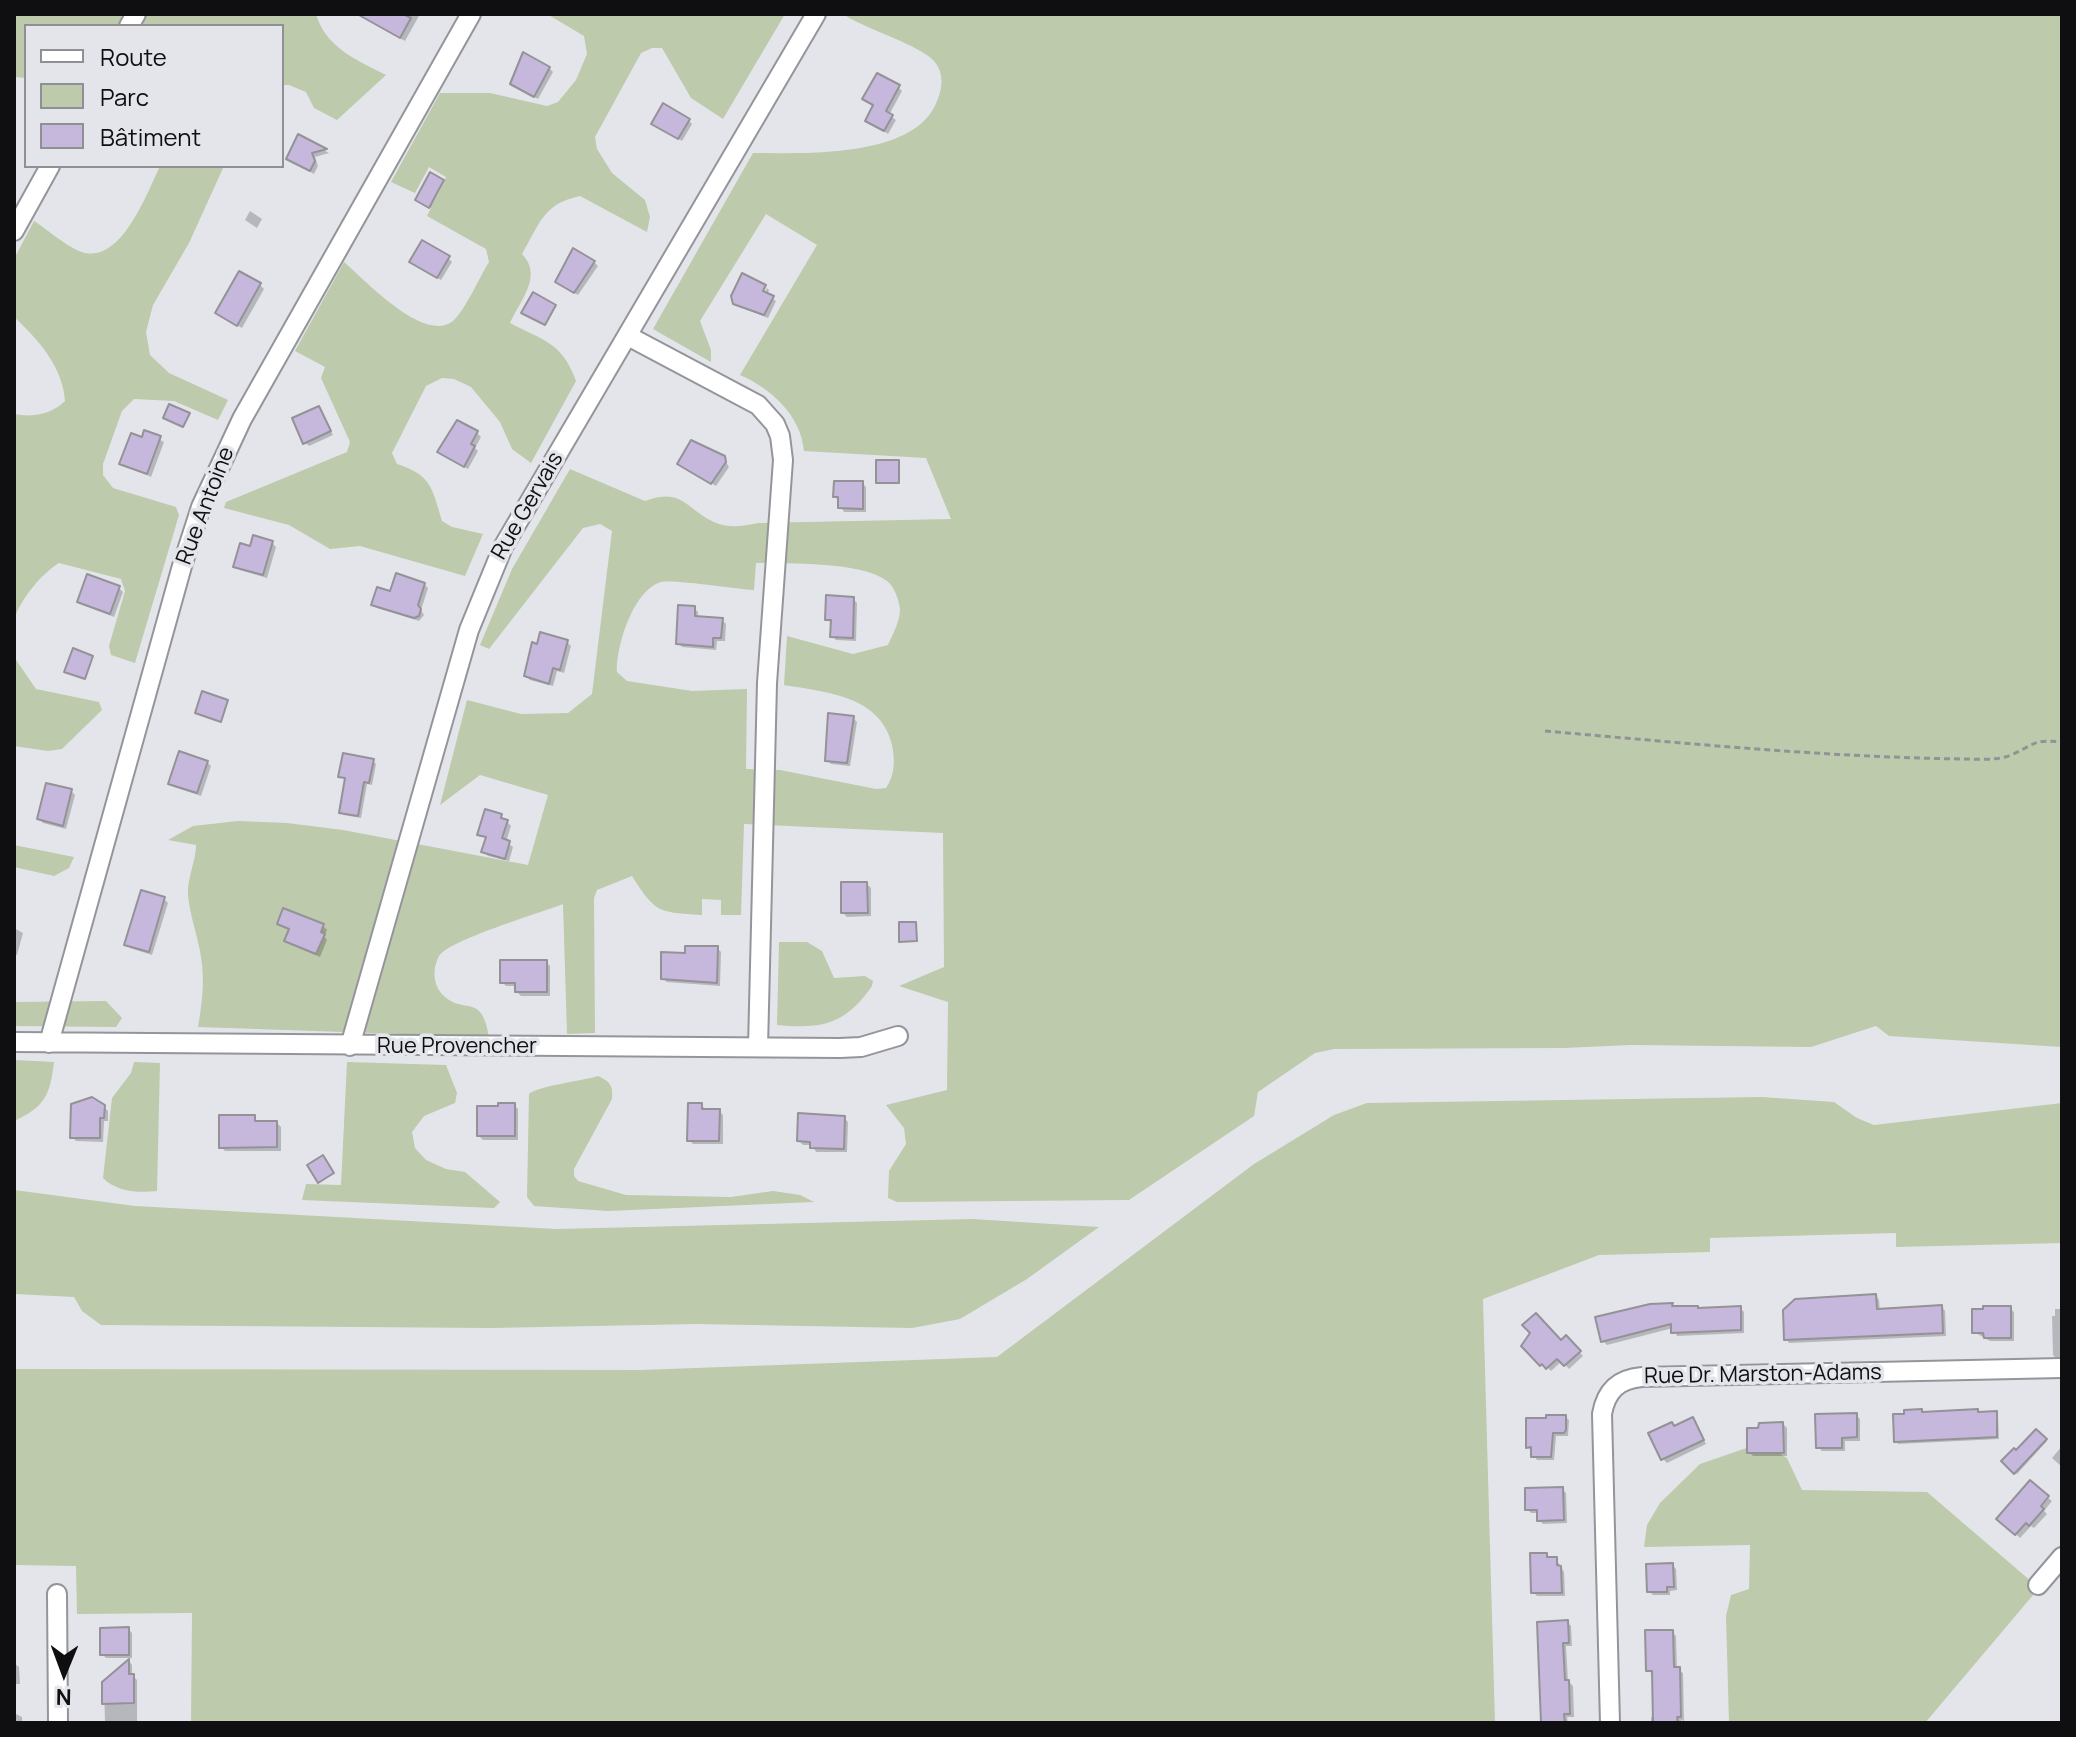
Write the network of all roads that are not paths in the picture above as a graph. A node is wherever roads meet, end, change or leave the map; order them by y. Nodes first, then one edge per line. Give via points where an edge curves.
1 (471, 14) edge
2 (816, 14) edge
3 (49, 168) edge
4 (14, 231) edge
5 (628, 336) junction
6 (898, 1036) dead end
7 (14, 1042) edge
8 (49, 1043) junction
9 (350, 1046) junction
10 (758, 1047) junction
11 (2062, 1368) edge
12 (2062, 1557) edge
13 (2038, 1585) dead end
14 (57, 1594) dead end
15 (58, 1723) edge
16 (1610, 1723) edge

1 - 8 street, Rue Antoine via 242,419 201,507
2 - 5 street, Rue Gervais
3 - 4 street
5 - 9 street, Rue Gervais via 503,547 479,602
5 - 10 street via 758,405 780,436 783,460 765,735
6 - 10 street, Rue Provencher via 861,1047
7 - 8 street, Rue Provencher
8 - 9 street, Rue Provencher
9 - 10 street, Rue Provencher
11 - 16 street, Rue Dr. Marston-Adams via 1642,1377 1618,1383 1602,1414
12 - 13 street
14 - 15 street

